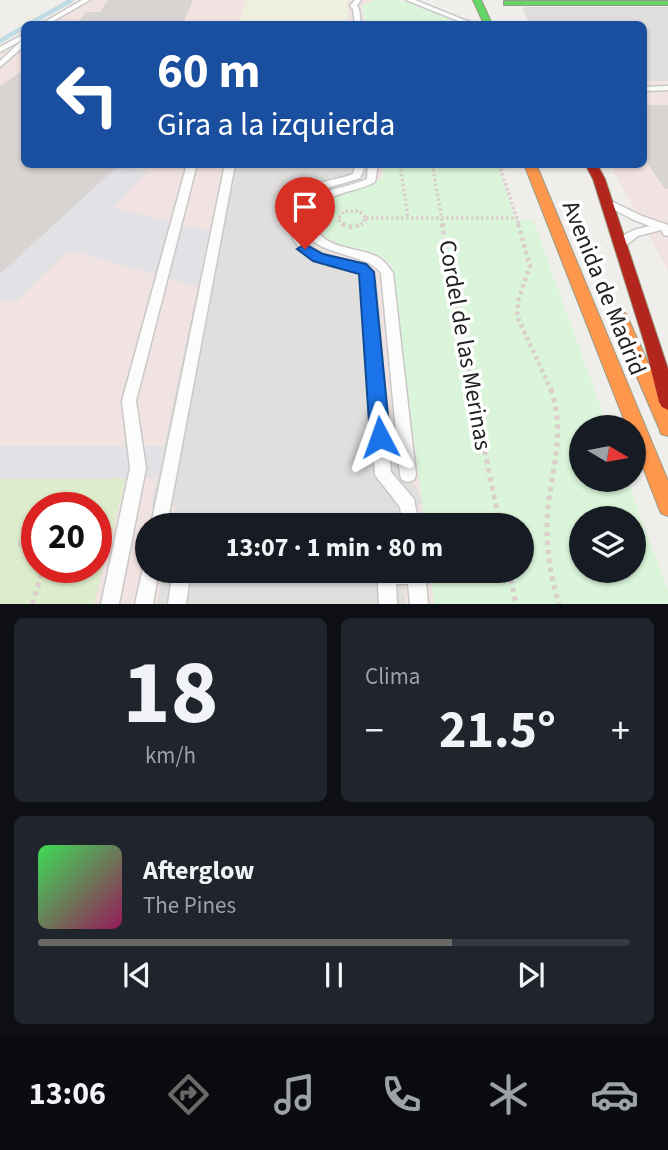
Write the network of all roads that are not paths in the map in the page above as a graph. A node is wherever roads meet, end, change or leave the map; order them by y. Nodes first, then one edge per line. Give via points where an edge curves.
1 (87, 0) edge
2 (358, 0) edge
3 (409, 0) edge
4 (463, 0) edge
5 (477, 0) edge
6 (368, 1) edge
7 (602, 1) edge
8 (506, 2) edge
9 (668, 3) edge
10 (356, 9) junction
11 (49, 21) edge
12 (358, 21) edge
13 (464, 21) edge
14 (471, 21) edge
15 (487, 21) edge
16 (516, 21) edge
17 (21, 38) edge
18 (21, 46) edge
19 (0, 50) edge
20 (0, 65) edge
21 (668, 88) edge
22 (647, 89) edge
23 (191, 168) edge
24 (229, 168) edge
25 (360, 168) edge
26 (373, 168) edge
27 (532, 168) edge
28 (594, 168) edge
29 (606, 201) junction
30 (667, 229) edge
31 (620, 244) junction
32 (613, 304) dead end
33 (668, 402) edge
34 (668, 428) edge
35 (408, 475) dead end
36 (668, 506) edge
37 (161, 513) edge
38 (409, 513) edge
39 (148, 583) edge
40 (180, 583) edge
41 (387, 583) edge
42 (417, 583) edge
43 (110, 604) edge
44 (144, 604) edge
45 (177, 604) edge
46 (388, 604) edge
47 (419, 604) edge

1 - 11 lane
2 - 10 lane via 353,6
3 - 13 lane
4 - 14 main road
5 - 15 main road
6 - 10 lane
7 - 8 main road
7 - 9 main road
8 - 16 main road
10 - 12 lane
17 - 19 lane
18 - 20 lane
21 - 22 lane
23 - 43 lane via 129,401 138,468
24 - 37 lane
25 - 38 lane via 357,176 327,183 303,197 292,225 305,249 367,272 383,475 408,505
26 - 35 lane via 372,180 364,185 323,197 312,209 309,223 318,240 377,260 387,273
27 - 36 main road, Avenida de Madrid
28 - 29 main road, Avenida de Madrid
29 - 30 lane
29 - 31 main road, Avenida de Madrid
30 - 31 lane via 634,233
31 - 33 main road, Avenida de Madrid
32 - 34 main road, Avenida de Madrid
39 - 44 lane
40 - 45 lane
41 - 46 lane
42 - 47 lane

